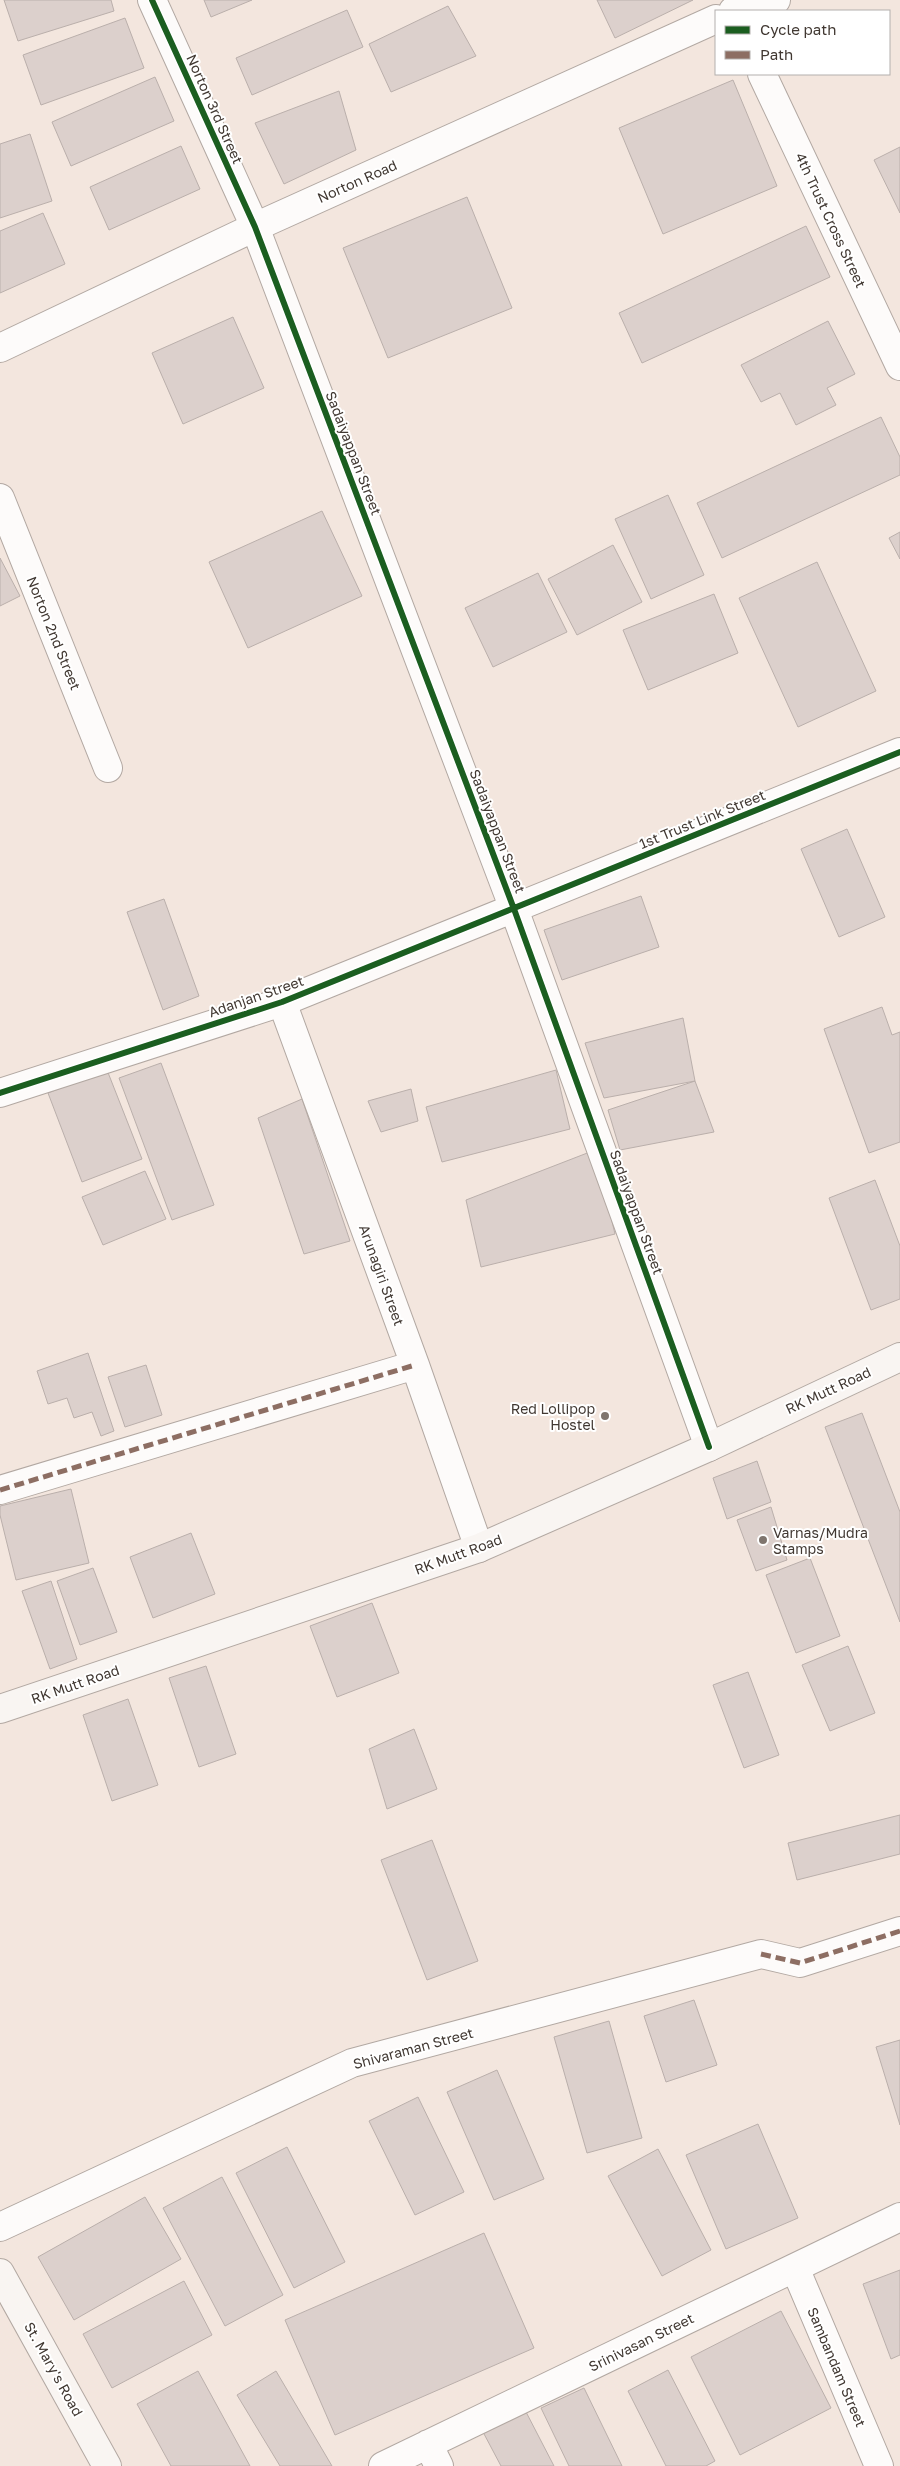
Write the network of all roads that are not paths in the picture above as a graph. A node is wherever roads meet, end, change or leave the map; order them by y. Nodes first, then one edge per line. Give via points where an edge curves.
1 (152, 0) edge
2 (776, 0) edge
3 (736, 10) edge
4 (715, 19) edge
5 (762, 75) edge
6 (255, 227) junction
7 (0, 348) edge
8 (900, 366) edge
9 (0, 498) edge
10 (900, 752) edge
11 (108, 768) dead end
12 (514, 909) junction
13 (282, 1002) junction
14 (0, 1093) edge
15 (900, 1357) edge
16 (415, 1365) junction
17 (709, 1447) junction
18 (0, 1490) edge
19 (479, 1548) junction
20 (0, 1709) edge
21 (900, 1931) edge
22 (900, 2217) edge
23 (0, 2227) edge
24 (795, 2268) junction
25 (0, 2273) edge
26 (434, 2455) edge
27 (107, 2466) edge
28 (383, 2466) edge
29 (879, 2466) edge

1 - 6 street, Norton 3rd Street
2 - 3 street
4 - 6 street, Norton Road
5 - 8 street, 4th Trust Cross Street
6 - 7 street, Norton Road
6 - 12 street, Sadaiyappan Street
9 - 11 street, Norton 2nd Street
10 - 12 street, 1st Trust Link Street
12 - 13 street, Adanjan Street
12 - 17 street, Sadaiyappan Street
13 - 14 street, Adanjan Street
13 - 16 street, Arunagiri Street
15 - 17 main road, RK Mutt Road
16 - 18 street
16 - 19 street, Arunagiri Street
17 - 19 main road, RK Mutt Road
19 - 20 main road, RK Mutt Road
21 - 23 street, Shivaraman Street via 800,1963 761,1954 352,2063
22 - 24 street, Srinivasan Street
24 - 26 street, Srinivasan Street
24 - 29 street, Sambandam Street
25 - 27 main road, St. Mary's Road
26 - 28 street, Srinivasan Street

